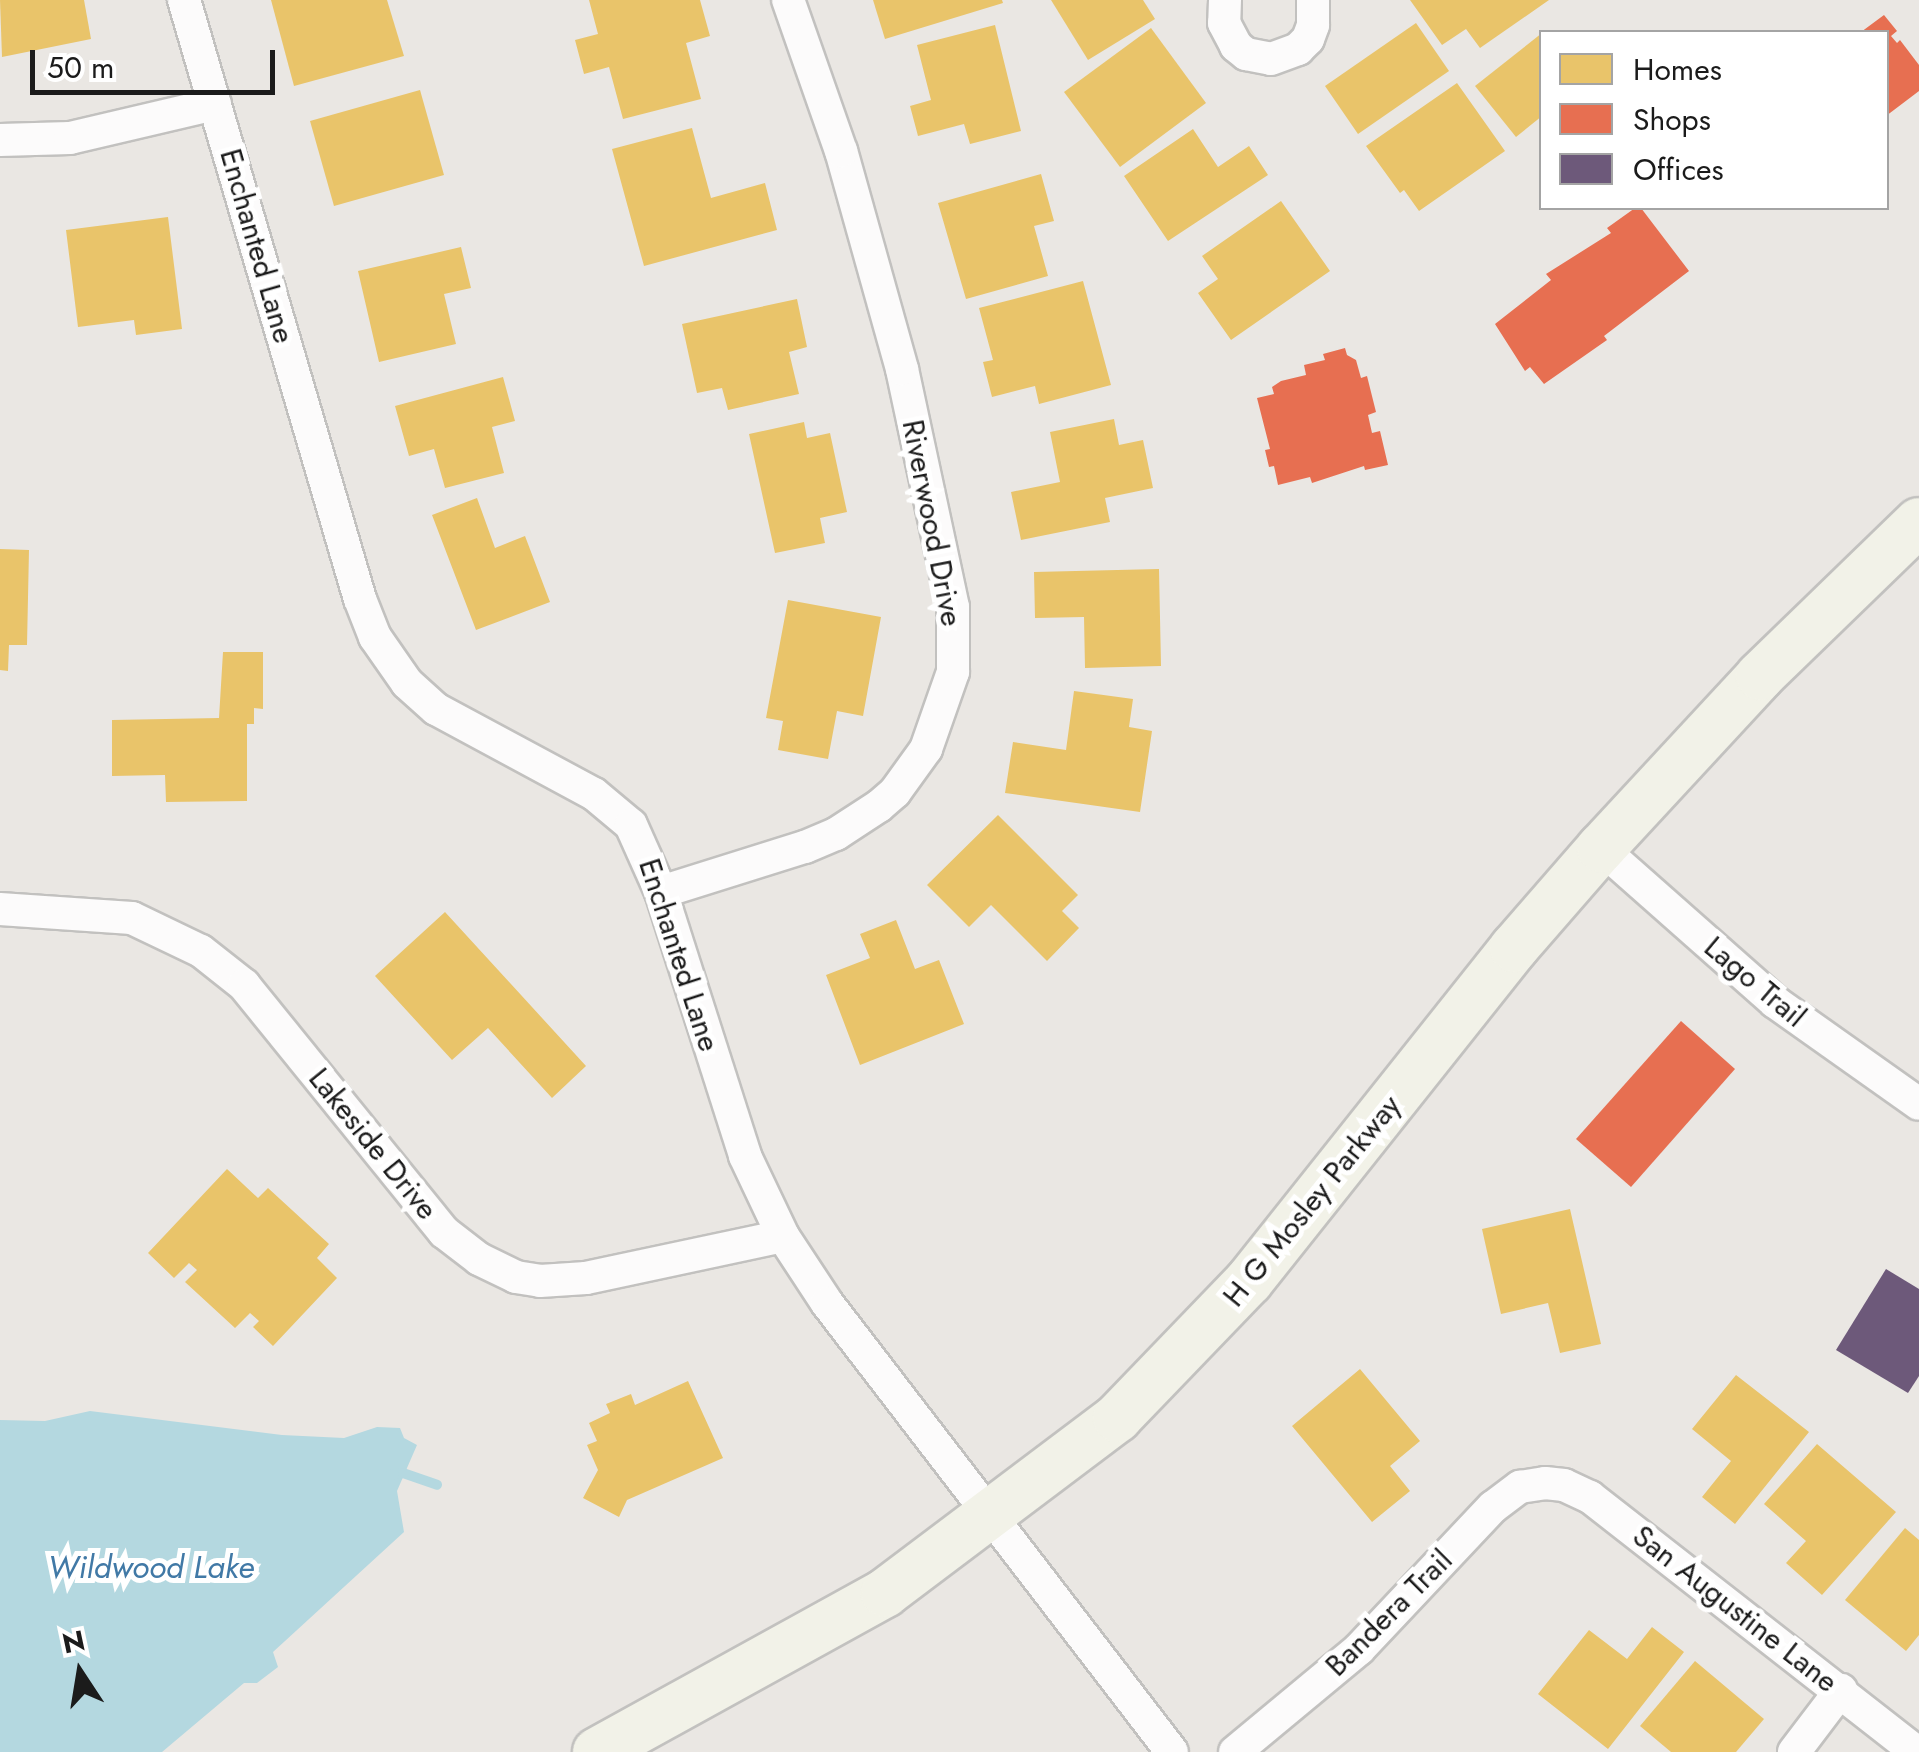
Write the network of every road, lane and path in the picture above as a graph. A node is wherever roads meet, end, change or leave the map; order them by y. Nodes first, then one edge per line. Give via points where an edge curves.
1 (184, 0) edge
2 (788, 0) edge
3 (1225, 0) edge
4 (1312, 0) edge
5 (215, 104) junction
6 (0, 140) edge
7 (1919, 522) edge
8 (1601, 848) junction
9 (661, 892) junction
10 (0, 909) edge
11 (1919, 1104) edge
12 (782, 1236) junction
13 (1545, 1484) joint
14 (994, 1515) junction
15 (1841, 1690) junction
16 (596, 1752) edge
17 (1172, 1752) edge
18 (1235, 1752) edge
19 (1794, 1752) edge
20 (1916, 1752) edge

1 - 5 street, Enchanted Lane
2 - 9 street, Riverwood Drive via 841,151 902,369 952,607 953,672 926,749 880,806 805,847
3 - 4 street via 1224,22 1236,46 1271,59 1308,39
5 - 6 street via 70,138
5 - 9 street, Enchanted Lane via 375,637 408,684 436,709 616,812 642,842
7 - 8 main road, H G Mosley Parkway via 1760,676
8 - 11 street, Lago Trail via 1775,1002
8 - 14 main road, H G Mosley Parkway via 1206,1330 1117,1418
9 - 12 street, Enchanted Lane via 745,1156
10 - 12 street, Lakeside Drive via 132,918 201,950 244,985 437,1224 479,1259 516,1276 586,1278
12 - 14 street, Enchanted Lane via 826,1303
13 - 15 street, San Augustine Lane via 1590,1497
13 - 18 street, Bandera Trail via 1520,1488 1493,1506 1359,1648
14 - 16 main road, H G Mosley Parkway via 885,1594
14 - 17 street, Enchanted Lane
15 - 19 street
15 - 20 street, San Augustine Lane

